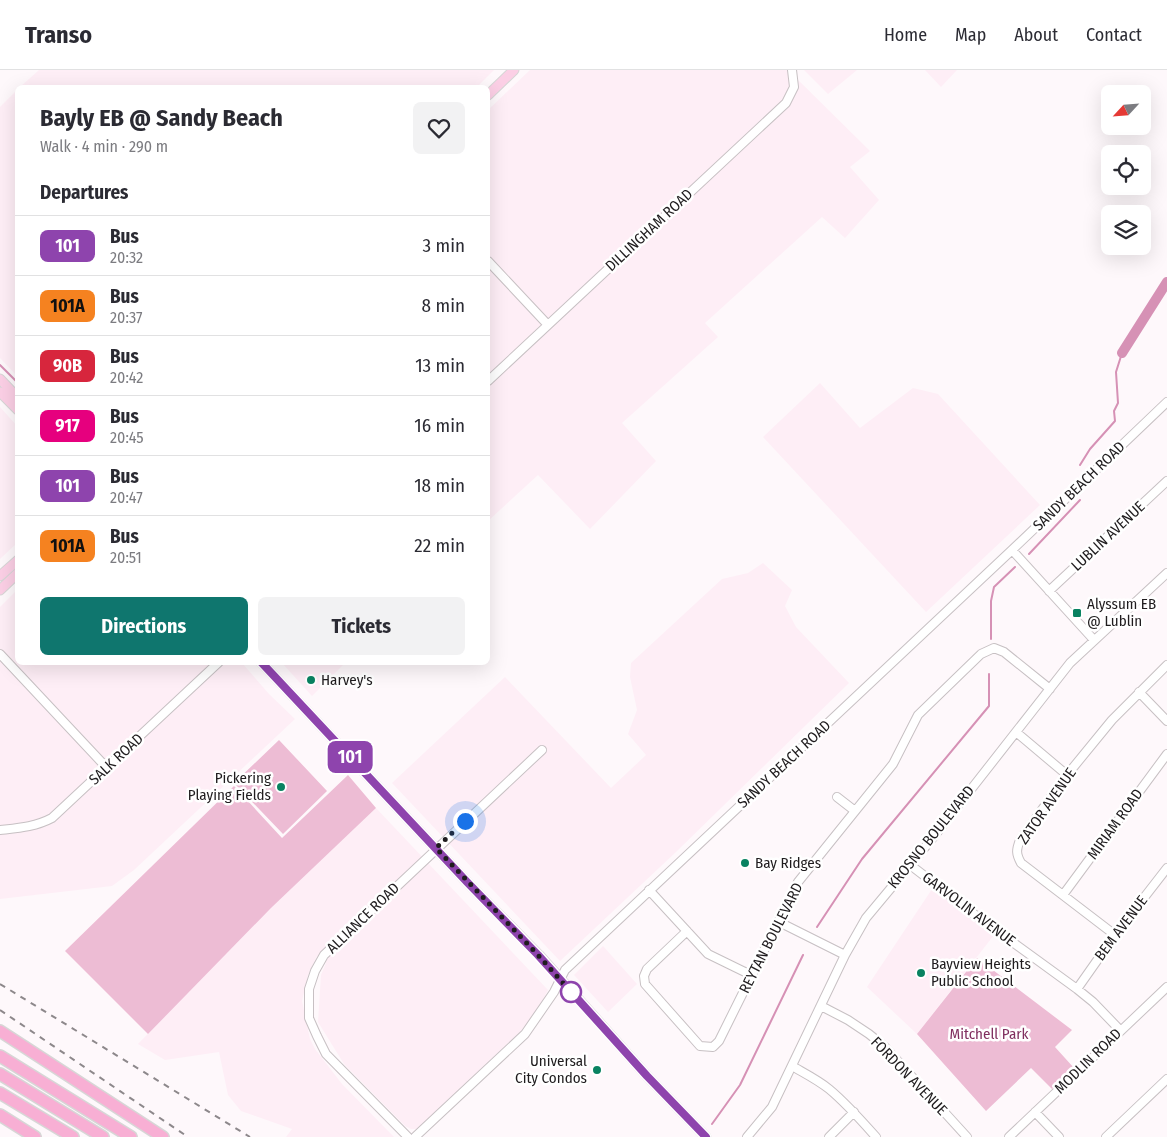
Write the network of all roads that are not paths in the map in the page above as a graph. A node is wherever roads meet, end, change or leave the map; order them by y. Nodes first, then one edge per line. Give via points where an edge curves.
1 (514, 70) edge
2 (792, 70) edge
3 (490, 93) edge
4 (490, 263) edge
5 (548, 325) junction
6 (0, 379) edge
7 (490, 380) edge
8 (0, 392) edge
9 (15, 395) edge
10 (1167, 402) edge
11 (15, 407) edge
12 (1167, 481) edge
13 (1012, 550) junction
14 (15, 563) edge
15 (1167, 573) edge
16 (0, 576) edge
17 (15, 576) edge
18 (0, 590) edge
19 (1049, 591) junction
20 (1094, 640) junction
21 (0, 654) edge
22 (216, 665) edge
23 (263, 665) edge
24 (1167, 665) edge
25 (1050, 689) junction
26 (1139, 692) junction
27 (1167, 721) edge
28 (1016, 732) junction
29 (542, 750) dead end
30 (1167, 754) edge
31 (106, 767) junction
32 (1067, 775) junction
33 (836, 797) dead end
34 (855, 811) junction
35 (0, 830) edge
36 (436, 848) junction
37 (909, 864) junction
38 (1167, 868) edge
39 (649, 890) junction
40 (1063, 895) junction
41 (779, 922) junction
42 (687, 932) junction
43 (1115, 935) junction
44 (845, 955) junction
45 (751, 975) junction
46 (560, 979) junction
47 (1167, 986) edge
48 (1077, 988) junction
49 (821, 1006) junction
50 (1120, 1030) junction
51 (0, 1031) edge
52 (0, 1056) edge
53 (792, 1066) junction
54 (0, 1074) edge
55 (1167, 1079) edge
56 (0, 1093) edge
57 (854, 1112) junction
58 (1035, 1112) junction
59 (0, 1116) edge
60 (35, 1137) edge
61 (73, 1137) edge
62 (103, 1137) edge
63 (132, 1137) edge
64 (163, 1137) edge
65 (408, 1137) edge
66 (415, 1137) edge
67 (706, 1137) edge
68 (747, 1137) edge
69 (829, 1137) edge
70 (876, 1137) edge
71 (966, 1137) edge
72 (1010, 1137) edge
73 (1059, 1137) edge
74 (1106, 1137) edge

1 - 3 main road
2 - 5 street, DILLINGHAM ROAD via 794,87 786,103
4 - 5 street
5 - 7 street, DILLINGHAM ROAD
6 - 9 main road
8 - 11 main road
10 - 13 street, SANDY BEACH ROAD
12 - 19 street, LUBLIN AVENUE
13 - 19 street
13 - 39 street, SANDY BEACH ROAD
14 - 16 main road
15 - 20 street, KROSNO BOULEVARD
17 - 18 main road
19 - 20 street
20 - 25 street, KROSNO BOULEVARD
21 - 31 street
22 - 31 street, SALK ROAD
23 - 36 main road
24 - 26 street, ZATOR AVENUE
25 - 28 street, KROSNO BOULEVARD
25 - 34 street, REYTAN BOULEVARD via 1004,652 994,648 987,650 918,715 893,764
26 - 27 street
26 - 32 street, ZATOR AVENUE
28 - 32 street
28 - 37 street, KROSNO BOULEVARD
29 - 36 street, ALLIANCE ROAD
30 - 40 street, MIRIAM ROAD
31 - 35 street, SALK ROAD via 52,818 41,824
32 - 40 street, ZATOR AVENUE via 1020,840 1016,854 1021,863
33 - 34 street
34 - 41 street, REYTAN BOULEVARD via 798,882
36 - 46 main road
36 - 65 street, ALLIANCE ROAD via 324,955 309,989 309,1018 326,1054
37 - 44 street, KROSNO BOULEVARD via 866,918
37 - 48 street, GARVOLIN AVENUE
38 - 43 street, BEM AVENUE
39 - 42 street
39 - 46 street, SANDY BEACH ROAD via 565,970
40 - 43 street, ZATOR AVENUE
41 - 44 street
41 - 45 street, REYTAN BOULEVARD
42 - 45 street via 708,954
42 - 45 street, REYTAN BOULEVARD via 647,969 644,984 700,1046 713,1047 719,1041
43 - 48 street, BEM AVENUE
44 - 49 street, KROSNO BOULEVARD
46 - 66 street, SANDY BEACH ROAD via 525,1034
46 - 67 main road
47 - 50 street, MODLIN ROAD
48 - 50 street, GARVOLIN AVENUE
49 - 53 street, KROSNO BOULEVARD
49 - 71 street, FORDON AVENUE via 848,1020 885,1047
50 - 58 street, MODLIN ROAD
51 - 64 highway
52 - 63 highway
53 - 57 street via 828,1088
53 - 68 street, KROSNO BOULEVARD via 772,1107
54 - 62 highway
55 - 74 street
56 - 61 highway
57 - 69 street
57 - 70 street
58 - 72 street, MODLIN ROAD
58 - 73 street
59 - 60 highway

